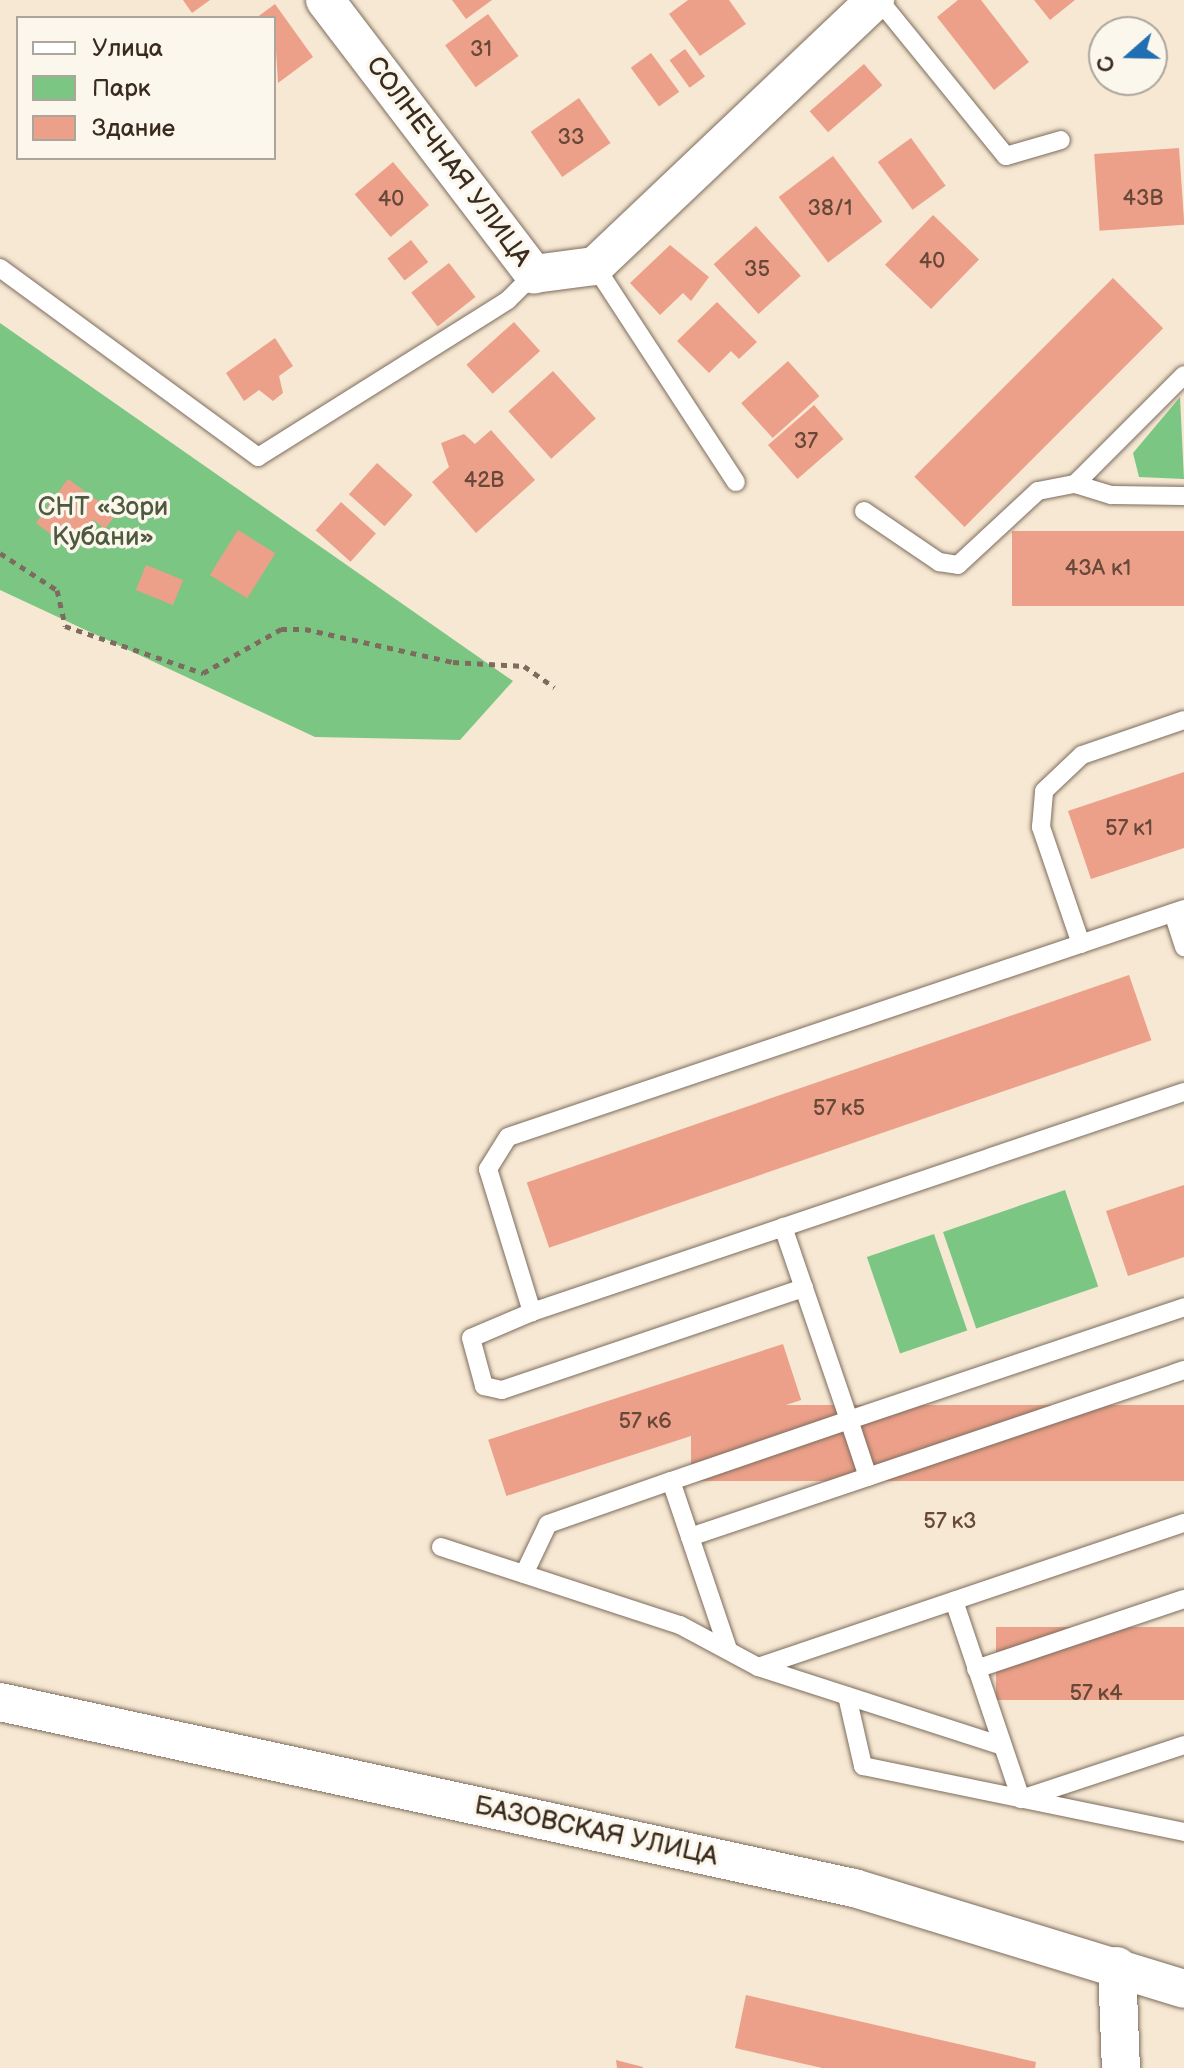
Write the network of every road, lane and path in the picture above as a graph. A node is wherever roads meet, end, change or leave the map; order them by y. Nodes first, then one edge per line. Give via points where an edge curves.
1 (325, 0) edge
2 (877, 0) edge
3 (1061, 140) dead end
4 (595, 266) junction
5 (0, 268) edge
6 (534, 274) junction
7 (1184, 375) edge
8 (736, 482) dead end
9 (1075, 484) junction
10 (1184, 496) edge
11 (864, 511) dead end
12 (0, 553) edge
13 (554, 687) dead end
14 (1184, 720) edge
15 (1178, 911) edge
16 (1081, 944) junction
17 (1184, 947) edge
18 (1184, 1092) edge
19 (783, 1227) junction
20 (804, 1288) junction
21 (1184, 1307) edge
22 (532, 1312) junction
23 (1184, 1370) edge
24 (849, 1420) junction
25 (868, 1477) junction
26 (671, 1481) junction
27 (1184, 1523) edge
28 (690, 1537) junction
29 (441, 1547) dead end
30 (524, 1574) junction
31 (1184, 1599) edge
32 (954, 1601) junction
33 (728, 1649) junction
34 (758, 1667) junction
35 (976, 1669) junction
36 (847, 1696) junction
37 (0, 1702) edge
38 (1184, 1745) edge
39 (1003, 1746) junction
40 (1021, 1799) junction
41 (1184, 1832) edge
42 (1117, 1966) junction
43 (1184, 1989) edge
44 (1121, 2068) edge

1 - 6 street, СОЛНЕЧНАЯ УЛИЦА
2 - 3 lane via 1006,156
2 - 4 street
4 - 6 street, СОЛНЕЧНАЯ УЛИЦА
4 - 8 lane
5 - 6 lane via 258,457 508,300
7 - 9 lane
9 - 10 lane via 1111,495
9 - 11 lane via 1038,491 958,565 939,562
12 - 13 path via 57,590 65,626 203,673 281,629 305,629 453,662 524,666
14 - 16 lane via 1082,755 1044,791 1041,827
15 - 16 lane
15 - 17 lane
16 - 22 lane via 508,1137 490,1158 490,1187
18 - 19 lane
19 - 20 lane
19 - 22 lane
20 - 22 lane via 502,1390 484,1386 471,1338
20 - 24 lane
21 - 24 lane
23 - 25 lane
24 - 25 lane
24 - 26 lane
25 - 28 lane
26 - 28 lane
26 - 30 lane via 548,1524
27 - 32 lane
28 - 33 lane
29 - 30 lane
30 - 33 lane via 680,1625
31 - 35 lane
32 - 34 lane
32 - 35 lane
33 - 34 lane
34 - 36 lane
35 - 39 lane
36 - 39 lane
36 - 40 lane via 863,1766
37 - 42 street, БАЗОВСКАЯ УЛИЦА via 854,1888
38 - 40 lane
39 - 40 lane
40 - 41 lane
42 - 43 street, БАЗОВСКАЯ УЛИЦА
42 - 44 street

